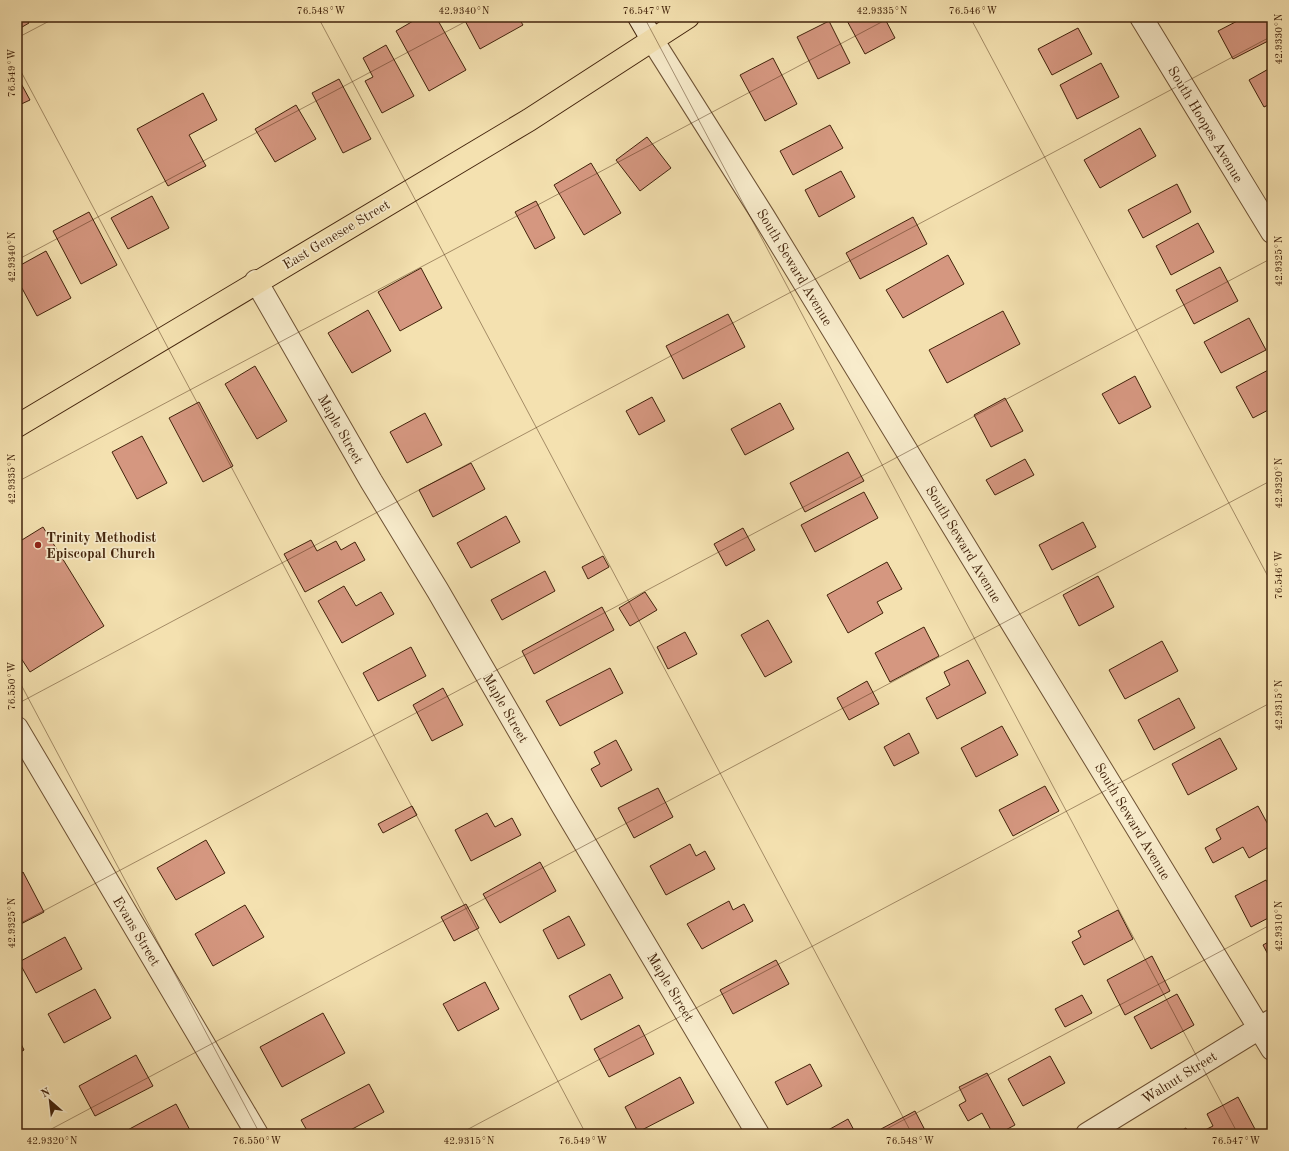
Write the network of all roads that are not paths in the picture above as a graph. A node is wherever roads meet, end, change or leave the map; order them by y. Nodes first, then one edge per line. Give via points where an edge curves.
1 (639, 17) edge
2 (681, 17) edge
3 (688, 17) edge
4 (1141, 17) edge
5 (653, 41) junction
6 (1272, 232) edge
7 (256, 281) junction
8 (17, 426) edge
9 (17, 728) edge
10 (1266, 1024) edge
11 (1272, 1049) edge
12 (257, 1134) edge
13 (758, 1134) edge
14 (1087, 1134) edge

1 - 5 street, South Seward Avenue
2 - 5 highway, East Genesee Street
3 - 5 highway, East Genesee Street
4 - 6 street, South Hoopes Avenue
5 - 7 highway, East Genesee Street via 529,120
5 - 10 street, South Seward Avenue
7 - 8 highway, East Genesee Street
7 - 13 street, Maple Street via 562,806
9 - 12 street, Evans Street
10 - 11 street, South Seward Avenue
10 - 14 street, Walnut Street

